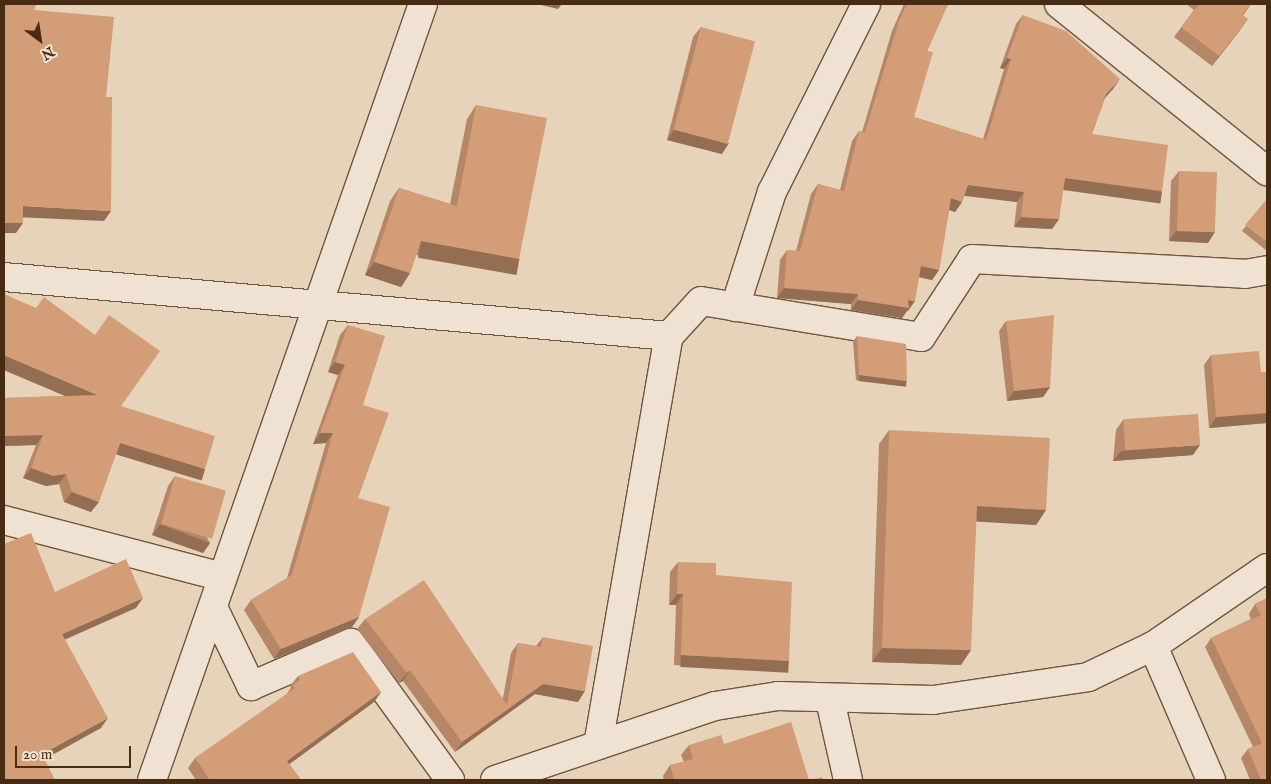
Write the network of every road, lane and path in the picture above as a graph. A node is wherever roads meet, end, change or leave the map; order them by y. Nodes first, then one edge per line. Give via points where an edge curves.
1 (423, 4) edge
2 (866, 4) edge
3 (1059, 4) edge
4 (1267, 171) edge
5 (1267, 270) edge
6 (4, 277) edge
7 (319, 305) junction
8 (735, 307) junction
9 (669, 336) junction
10 (4, 520) edge
11 (1267, 568) edge
12 (223, 577) junction
13 (213, 607) junction
14 (1153, 646) junction
15 (830, 700) junction
16 (598, 745) junction
17 (152, 780) edge
18 (450, 780) edge
19 (495, 780) edge
20 (848, 780) edge
21 (1211, 780) edge

1 - 7 street
2 - 8 street via 772,192
3 - 4 street
5 - 8 street via 1245,274 972,260 921,337
6 - 7 street
7 - 9 street
7 - 12 street
8 - 9 street via 701,301
9 - 16 street
10 - 12 street
11 - 14 street
12 - 13 street
13 - 17 street
13 - 18 street via 251,686 351,643
14 - 15 street via 1088,677 933,700
14 - 21 street
15 - 16 street via 778,696 715,706
15 - 20 street
16 - 19 street

